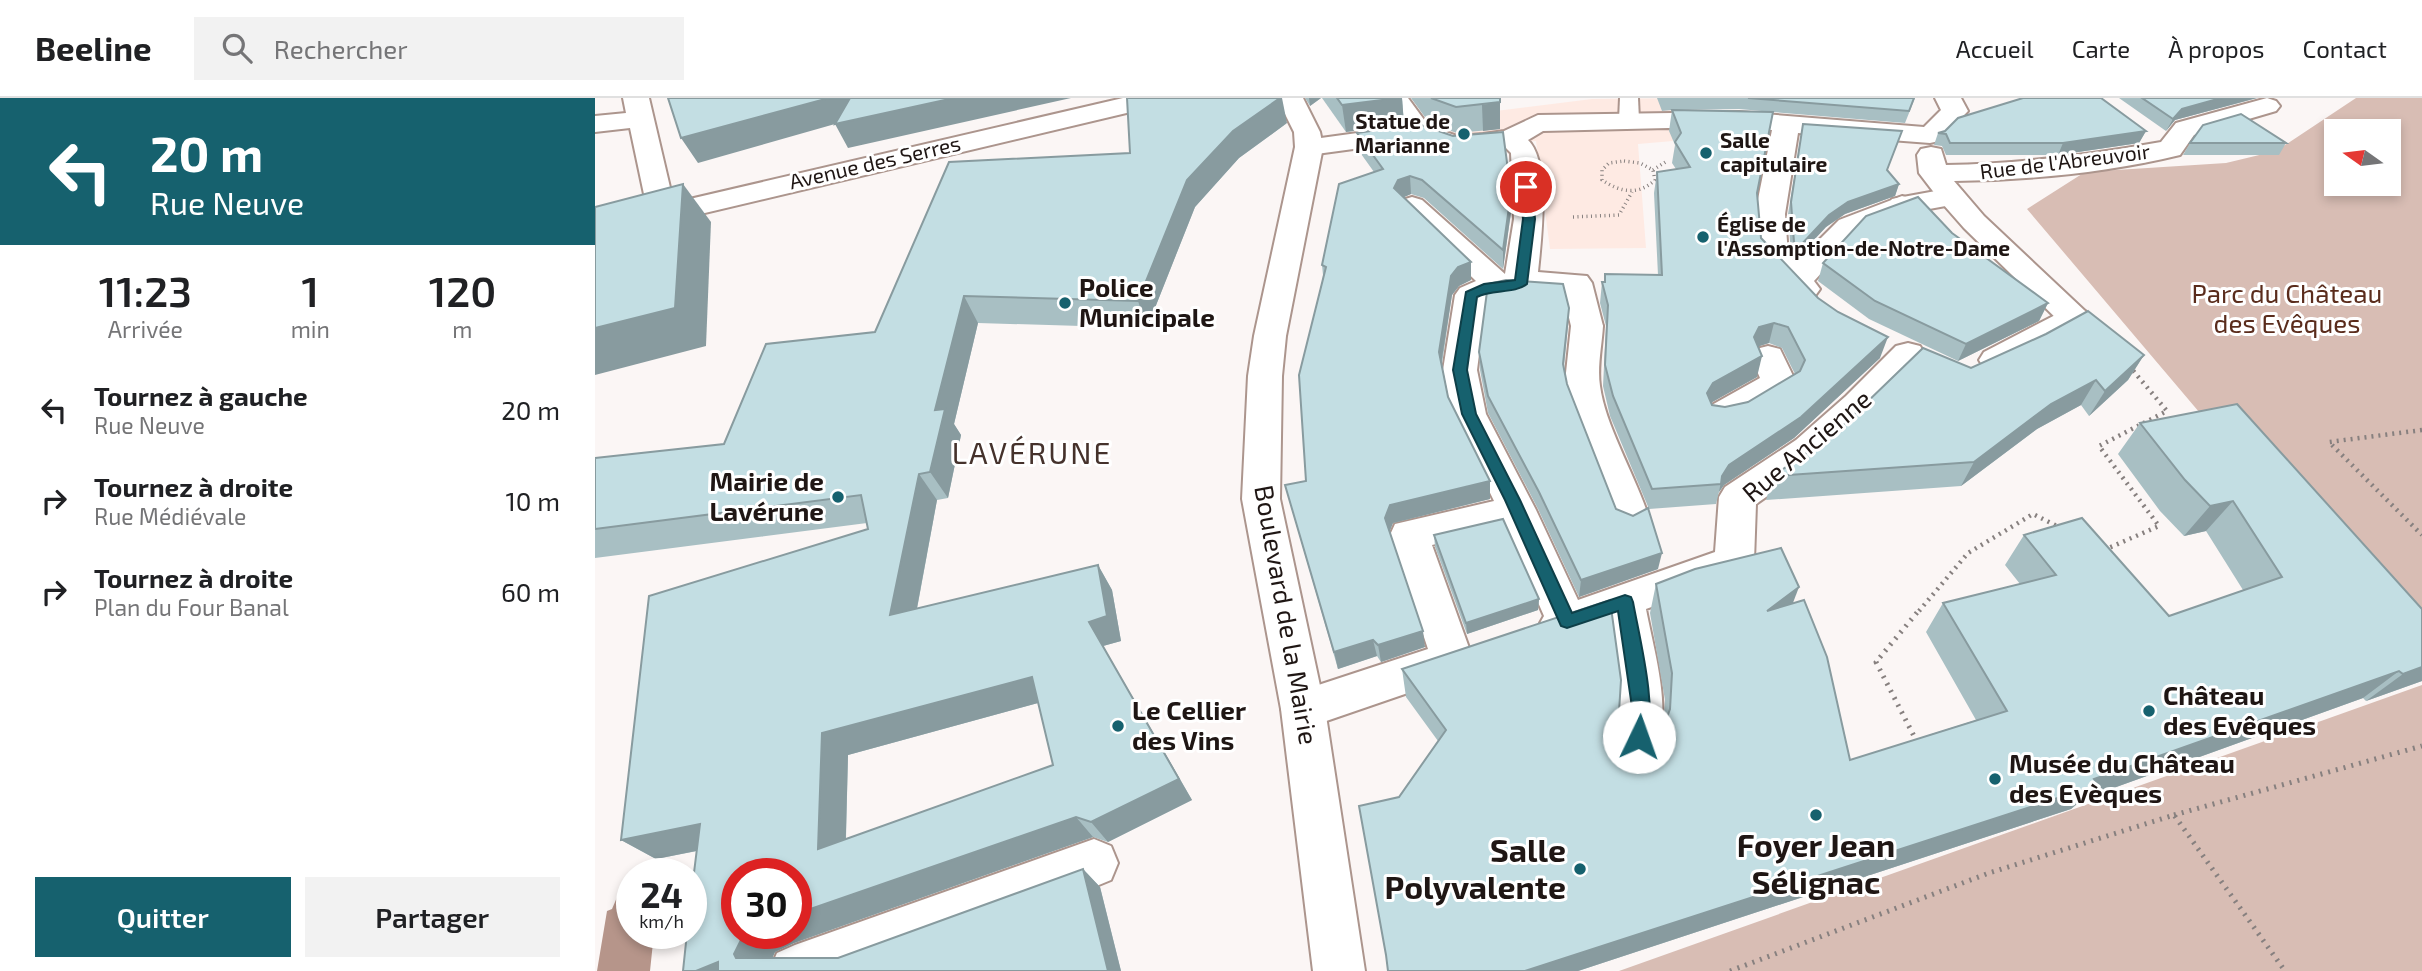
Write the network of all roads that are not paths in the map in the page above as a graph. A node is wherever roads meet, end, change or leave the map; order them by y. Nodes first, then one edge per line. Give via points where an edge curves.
1 (1156, 98) edge
2 (1290, 98) edge
3 (1398, 98) edge
4 (1954, 99) edge
5 (2267, 106) dead end
6 (639, 108) edge
7 (1629, 109) edge
8 (595, 124) edge
9 (1786, 124) junction
10 (2139, 127) edge
11 (1423, 132) junction
12 (1930, 135) junction
13 (1511, 138) junction
14 (1309, 147) junction
15 (2170, 149) junction
16 (1943, 185) junction
17 (1412, 206) edge
18 (662, 213) junction
19 (595, 230) edge
20 (1796, 281) junction
21 (1509, 284) junction
22 (1824, 310) edge
23 (1768, 357) dead end
24 (1722, 415) edge
25 (1517, 510) junction
26 (1629, 515) edge
27 (1625, 602) junction
28 (1567, 621) junction
29 (1529, 634) edge
30 (1491, 647) edge
31 (1453, 659) junction
32 (1303, 709) junction
33 (1639, 737) edge
34 (1094, 863) dead end
35 (795, 971) edge
36 (1339, 971) edge

1 - 18 street, Avenue des Serres
2 - 14 street, Boulevard de la Mairie via 1307,131
3 - 11 lane
4 - 12 street via 1955,111
5 - 15 street, Rue de l'Abreuvoir via 2185,128
6 - 8 street
6 - 18 street
7 - 9 street
7 - 13 street via 1538,122
9 - 12 street
9 - 20 street via 1770,214 1773,257
10 - 15 street
11 - 13 street via 1454,144
11 - 14 street
12 - 16 street
13 - 21 street via 1524,151 1529,219
14 - 32 street, Boulevard de la Mairie via 1270,336 1261,499
15 - 16 street, Rue de l'Abreuvoir
16 - 20 street, Rue de l'Abreuvoir via 1849,226
16 - 27 street, Rue Ancienne via 1974,222 2074,318 2019,349 1924,359 1858,405 1809,449 1738,497 1734,561
17 - 21 street
18 - 19 street, Avenue des Serres
20 - 22 street
21 - 25 street via 1471,295 1460,370 1469,414
21 - 26 street via 1576,283 1587,326 1582,382 1585,401
23 - 24 street via 1779,382
25 - 28 street
25 - 31 street via 1409,535
27 - 28 street
27 - 33 street via 1641,707
28 - 29 street
30 - 31 street
31 - 32 street
32 - 36 street, Boulevard de la Mairie
34 - 35 street

